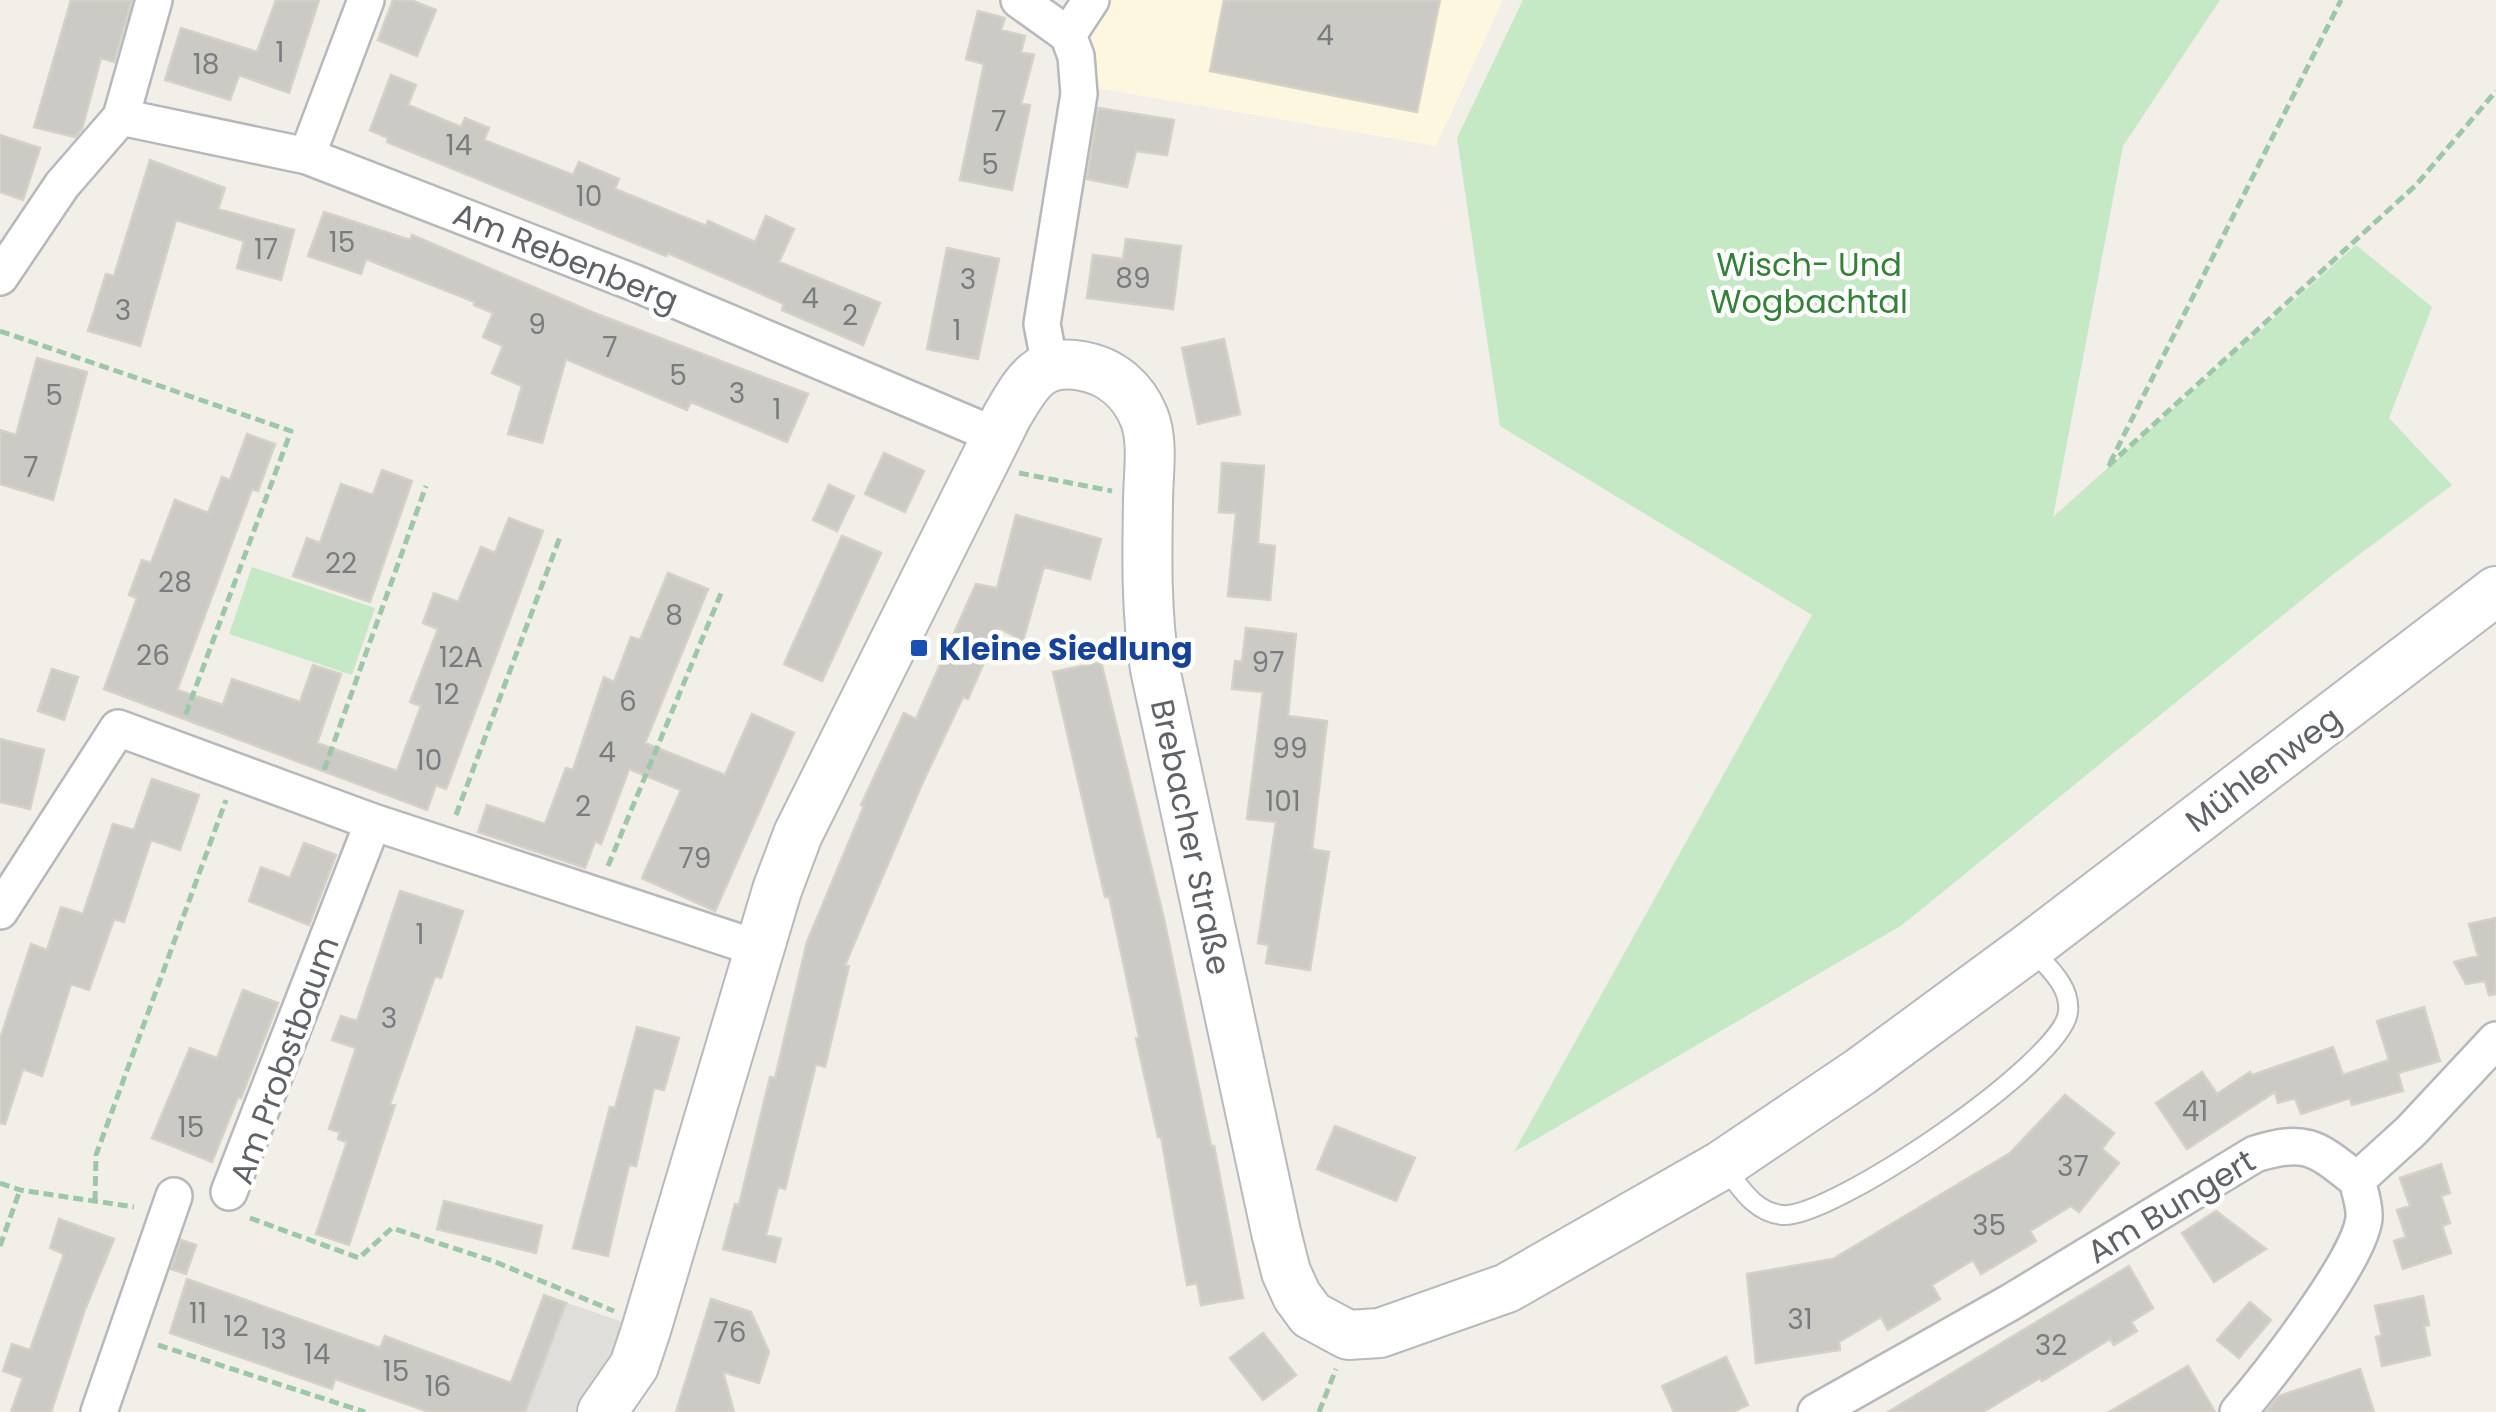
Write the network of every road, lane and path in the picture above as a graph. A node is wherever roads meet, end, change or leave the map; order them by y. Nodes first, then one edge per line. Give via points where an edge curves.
1 (154, 0) edge
2 (366, 0) edge
3 (1019, 0) edge
4 (1091, 0) edge
5 (2342, 0) edge
6 (1068, 35) junction
7 (2496, 91) edge
8 (121, 117) junction
9 (307, 156) junction
10 (0, 277) edge
11 (0, 331) edge
12 (1050, 366) junction
13 (990, 453) junction
14 (426, 486) dead end
15 (1148, 498) junction
16 (560, 537) dead end
17 (722, 591) dead end
18 (2496, 591) edge
19 (174, 746) junction
20 (237, 769) junction
21 (314, 799) junction
22 (374, 822) junction
23 (445, 843) junction
24 (596, 896) junction
25 (0, 911) edge
26 (2030, 948) junction
27 (760, 949) junction
28 (2496, 1040) edge
29 (1722, 1165) junction
30 (2356, 1180) junction
31 (0, 1183) edge
32 (20, 1190) junction
33 (229, 1192) joint
34 (96, 1200) junction
35 (170, 1204) joint
36 (0, 1246) edge
37 (648, 1322) junction
38 (127, 1334) junction
39 (98, 1412) edge
40 (365, 1412) edge
41 (602, 1412) edge
42 (1816, 1412) edge
43 (2238, 1412) edge

1 - 8 street
2 - 9 street
3 - 6 street
4 - 6 street
5 - 7 path via 2108,466 2416,185
6 - 12 street via 1078,94 1042,324
8 - 9 street, Am Rebenberg
8 - 10 street via 62,184
9 - 13 street, Am Rebenberg via 635,283
11 - 19 path via 291,431
12 - 13 street via 1020,395
12 - 15 street, Brebacher Straße via 1064,363 1114,376 1130,396 1144,417 1149,444
13 - 15 path via 1017,473
13 - 27 street via 798,834
14 - 21 path
15 - 29 street, Brebacher Straße via 1150,632 1162,709 1276,1232 1286,1272 1311,1315 1360,1337 1508,1288
16 - 23 path
17 - 24 path
18 - 26 street, Mühlenweg
19 - 20 street
19 - 25 street via 118,728
20 - 21 street
20 - 34 path via 96,1155
21 - 22 street
22 - 23 street
22 - 33 street, Am Probstbaum
23 - 24 street
24 - 27 street
26 - 29 street, Brebacher Straße
26 - 29 lane via 2065,988 2069,1014 2058,1035 1959,1124 1812,1211 1784,1216 1759,1209
27 - 37 street
28 - 30 street
30 - 42 street, Am Bungert via 2302,1146 2254,1154
30 - 43 street via 2364,1220 2357,1239 2274,1371
31 - 32 path
32 - 34 path
32 - 36 path
33 - 37 path, Am Probstbaum via 254,1205 250,1220 360,1258 392,1228
34 - 35 path
35 - 38 street
37 - 41 street via 634,1366
38 - 39 street
38 - 40 path

